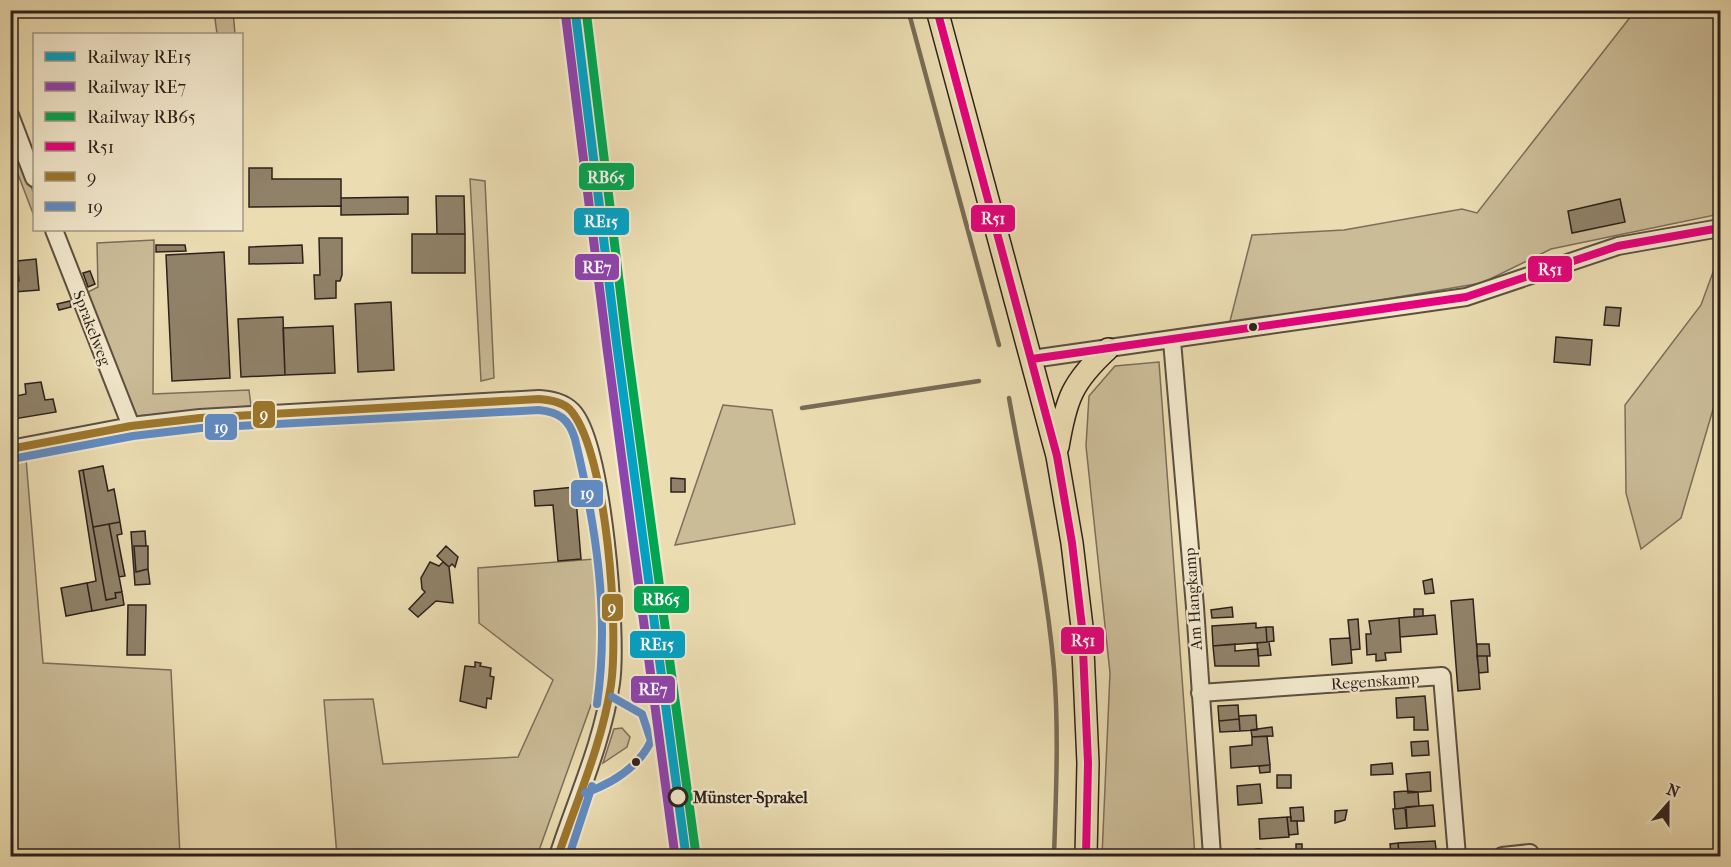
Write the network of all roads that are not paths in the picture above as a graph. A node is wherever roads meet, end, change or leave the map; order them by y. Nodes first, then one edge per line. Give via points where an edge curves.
1 (938, 10) edge
2 (10, 115) edge
3 (33, 175) edge
4 (1720, 228) edge
5 (54, 231) edge
6 (1172, 341) junction
7 (1108, 349) junction
8 (1032, 359) junction
9 (131, 426) junction
10 (10, 449) edge
11 (1057, 456) junction
12 (1200, 693) junction
13 (1530, 853) dead end
14 (558, 856) edge
15 (1086, 856) edge
16 (1212, 856) edge
17 (1457, 856) edge
18 (1502, 856) edge

1 - 8 main road
2 - 3 street
4 - 6 street via 1618,246 1466,297
5 - 9 street, Sprakelweg
6 - 7 street
6 - 12 street, Am Hangkamp
7 - 8 street
7 - 11 main road via 1084,372 1070,395
8 - 11 main road
9 - 10 street
9 - 14 street via 200,418 553,400 566,406 579,423 600,503 613,629 611,682 599,732
11 - 15 main road via 1082,627 1088,763
12 - 16 street, Am Hangkamp
12 - 17 street, Regenskamp via 1442,676
13 - 18 street

